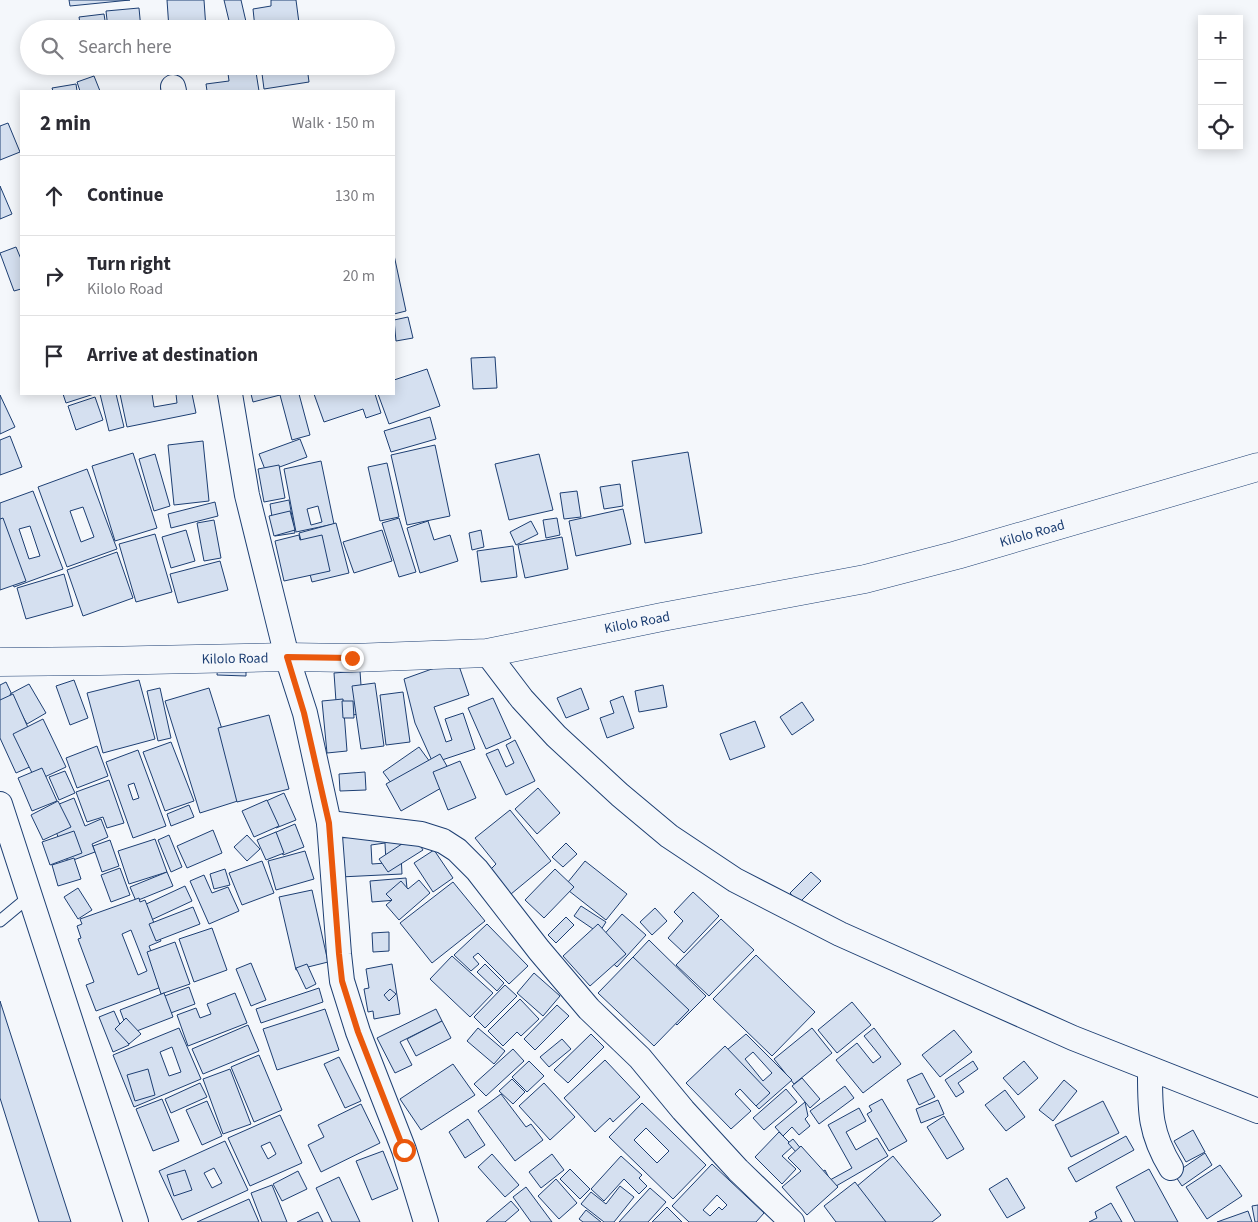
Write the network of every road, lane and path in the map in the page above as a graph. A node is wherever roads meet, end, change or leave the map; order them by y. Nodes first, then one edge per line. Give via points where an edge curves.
1 (230, 395) edge
2 (1258, 467) edge
3 (487, 653) junction
4 (287, 657) junction
5 (0, 662) edge
6 (0, 804) edge
7 (329, 823) junction
8 (30, 896) junction
9 (0, 920) edge
10 (1150, 1069) junction
11 (1258, 1111) edge
12 (1171, 1168) dead end
13 (136, 1222) edge
14 (426, 1222) edge
15 (792, 1222) edge

1 - 4 street via 247,495
2 - 3 main road, Kilolo Road via 865,579
3 - 4 main road, Kilolo Road
3 - 10 street via 556,736 620,795 669,836 735,880 840,934
4 - 5 main road, Kilolo Road
4 - 7 street via 304,713
6 - 8 street
7 - 14 street via 342,981 358,1032 404,1150
7 - 15 street via 420,834 443,841 457,850 477,870 589,1009 640,1058 732,1165
8 - 9 lane
8 - 13 street
10 - 11 street
10 - 12 street via 1152,1126

